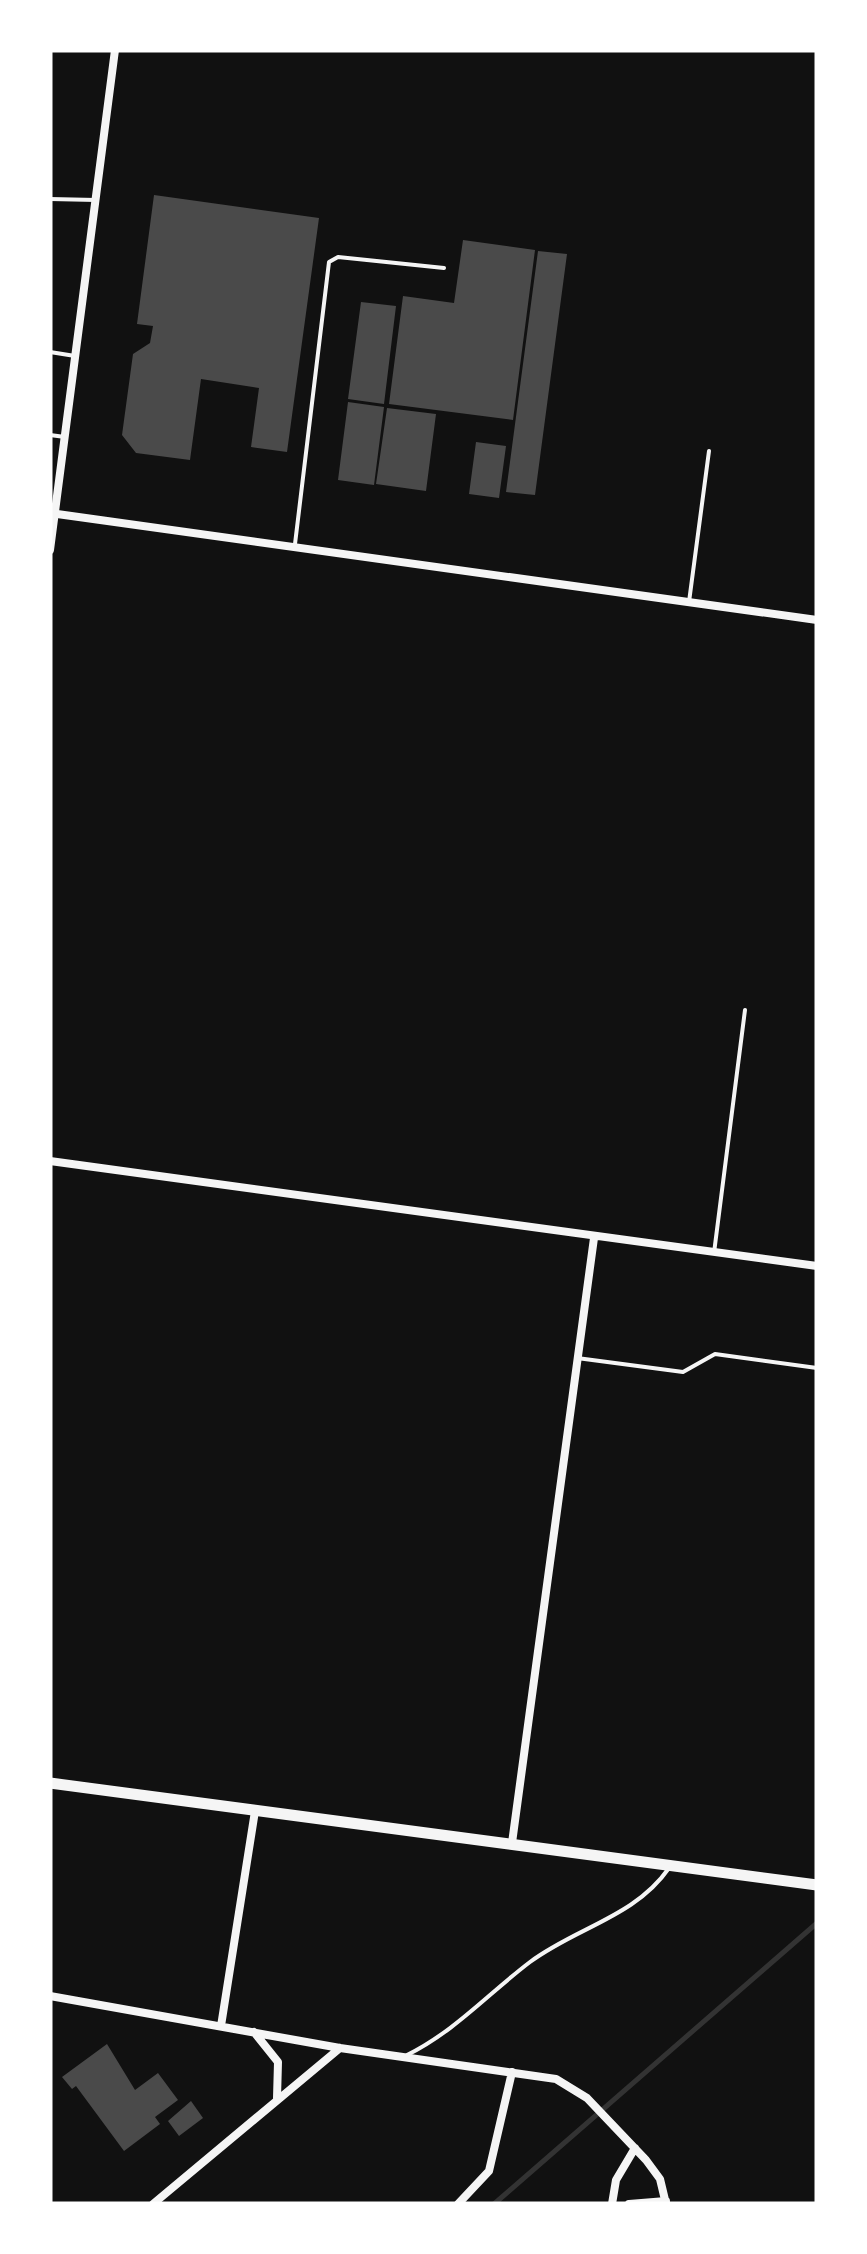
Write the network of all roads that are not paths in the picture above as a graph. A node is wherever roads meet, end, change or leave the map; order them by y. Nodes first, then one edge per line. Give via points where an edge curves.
1 (115, 50) edge
2 (50, 199) edge
3 (96, 200) junction
4 (444, 268) dead end
5 (50, 352) edge
6 (75, 356) junction
7 (50, 435) edge
8 (65, 436) junction
9 (709, 452) dead end
10 (52, 514) edge
11 (294, 549) junction
12 (50, 550) edge
13 (689, 602) junction
14 (817, 620) edge
15 (746, 1010) dead end
16 (50, 1162) edge
17 (594, 1238) junction
18 (714, 1253) junction
19 (817, 1266) edge
20 (577, 1358) junction
21 (817, 1368) edge
22 (50, 1783) edge
23 (255, 1810) junction
24 (512, 1843) junction
25 (671, 1865) junction
26 (817, 1886) edge
27 (50, 1996) edge
28 (221, 2026) junction
29 (254, 2032) junction
30 (340, 2048) junction
31 (403, 2057) junction
32 (512, 2072) junction
33 (277, 2098) junction
34 (634, 2148) junction
35 (666, 2203) edge
36 (153, 2204) edge
37 (458, 2204) edge
38 (612, 2204) edge
39 (629, 2204) edge

1 - 3 street
2 - 3 lane
3 - 6 street
4 - 11 lane via 338,257 327,266
5 - 6 lane
6 - 8 street
7 - 8 lane
8 - 10 street
9 - 13 lane
10 - 11 street
10 - 12 street
11 - 13 street
13 - 14 street
15 - 18 lane
16 - 17 street
17 - 18 street
17 - 20 street
18 - 19 street
20 - 21 lane via 683,1372 716,1354
20 - 24 street
22 - 23 main road
23 - 24 main road
23 - 28 street
24 - 25 main road
25 - 26 main road
25 - 31 lane via 652,1893 571,1934 436,2040
27 - 28 street
28 - 29 street
29 - 30 street
29 - 33 street via 278,2062
30 - 31 street
30 - 33 street
31 - 32 street
32 - 34 street via 556,2079 588,2098
32 - 37 street via 489,2170
33 - 36 street
34 - 35 street via 660,2179
34 - 38 street via 616,2180
35 - 39 street

